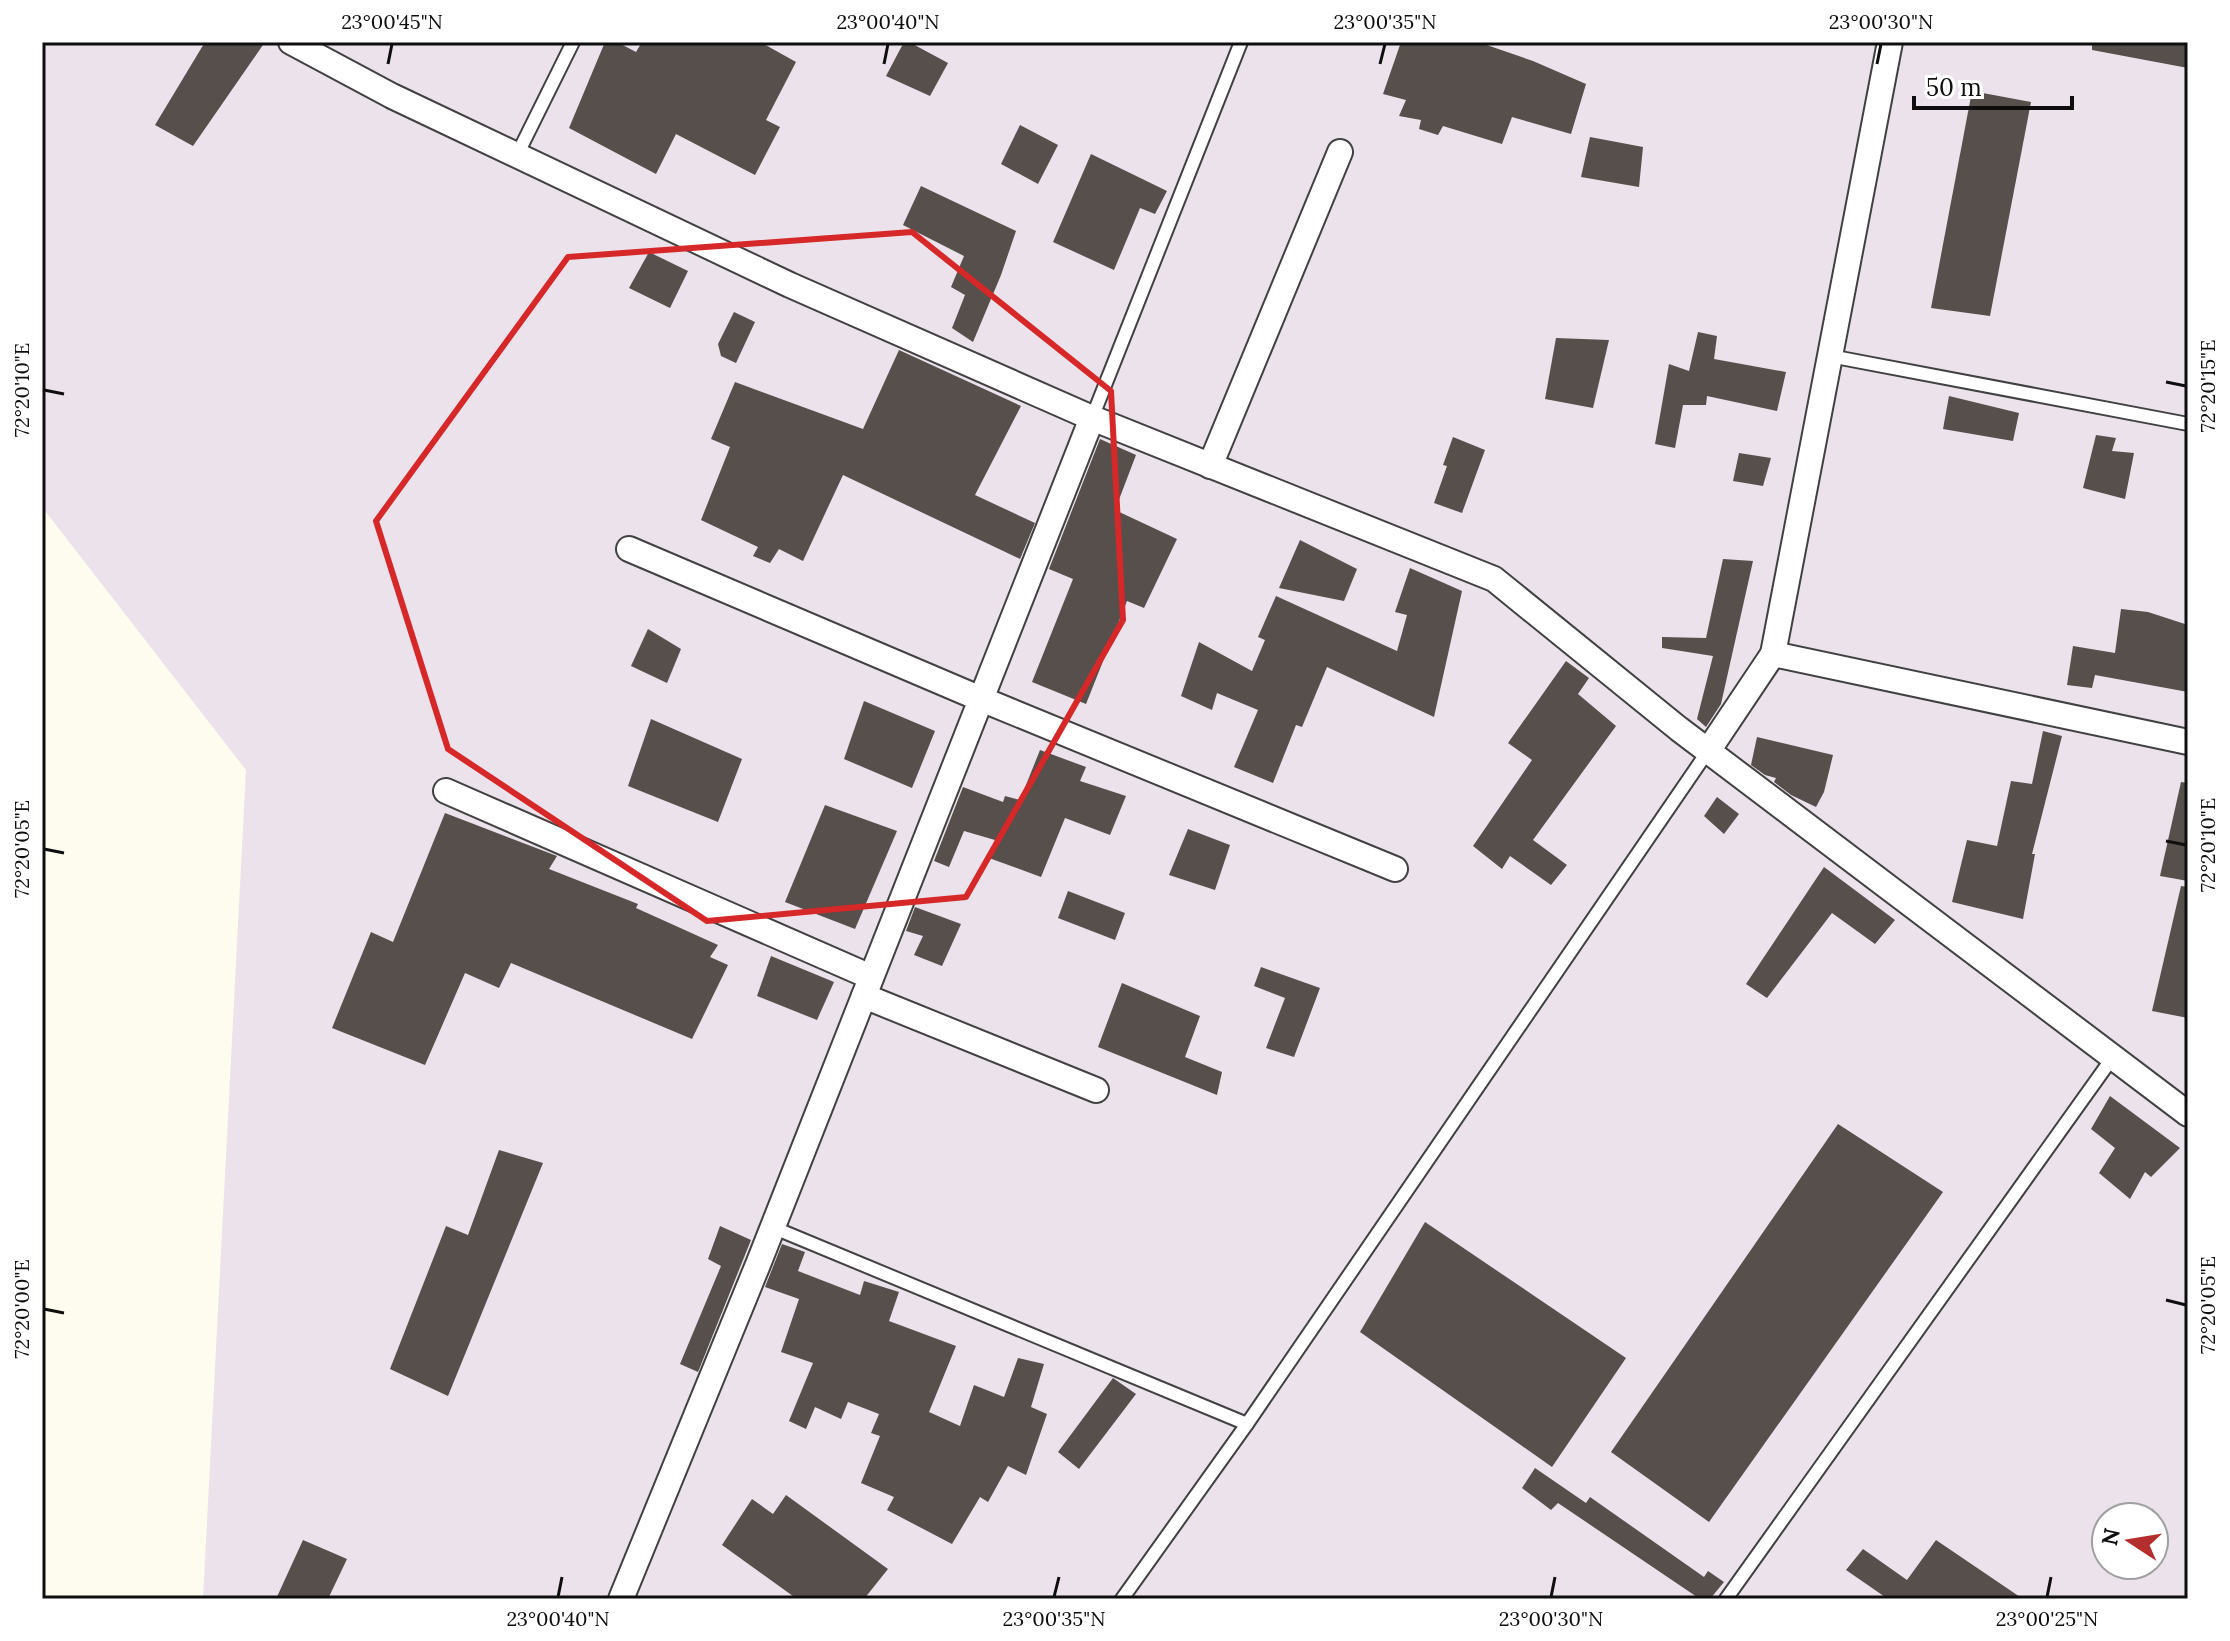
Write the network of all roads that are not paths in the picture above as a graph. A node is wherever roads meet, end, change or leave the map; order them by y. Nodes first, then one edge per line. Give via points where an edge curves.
1 (291, 42) edge
2 (573, 42) edge
3 (1241, 42) edge
4 (1890, 42) edge
5 (1340, 152) dead end
6 (517, 155) junction
7 (1830, 356) junction
8 (1092, 418) junction
9 (2188, 424) edge
10 (1210, 466) junction
11 (629, 549) dead end
12 (1773, 654) junction
13 (981, 699) junction
14 (2188, 742) edge
15 (1708, 751) junction
16 (446, 791) dead end
17 (1395, 869) dead end
18 (867, 987) junction
19 (2113, 1057) junction
20 (1096, 1090) dead end
21 (2188, 1114) edge
22 (772, 1227) junction
23 (1247, 1424) junction
24 (621, 1599) edge
25 (1122, 1599) edge
26 (1726, 1599) edge

1 - 6 street
2 - 6 lane
3 - 8 lane
4 - 7 street
5 - 10 street
6 - 8 street via 790,285
7 - 9 lane
7 - 12 street
8 - 10 street
8 - 13 street
10 - 15 street via 1494,579
11 - 13 street
12 - 14 street
12 - 15 street
13 - 17 street
13 - 18 street
15 - 19 street
15 - 23 lane
16 - 18 street
18 - 20 street
18 - 22 street
19 - 21 street
19 - 26 lane
22 - 23 lane
22 - 24 street
23 - 25 lane

